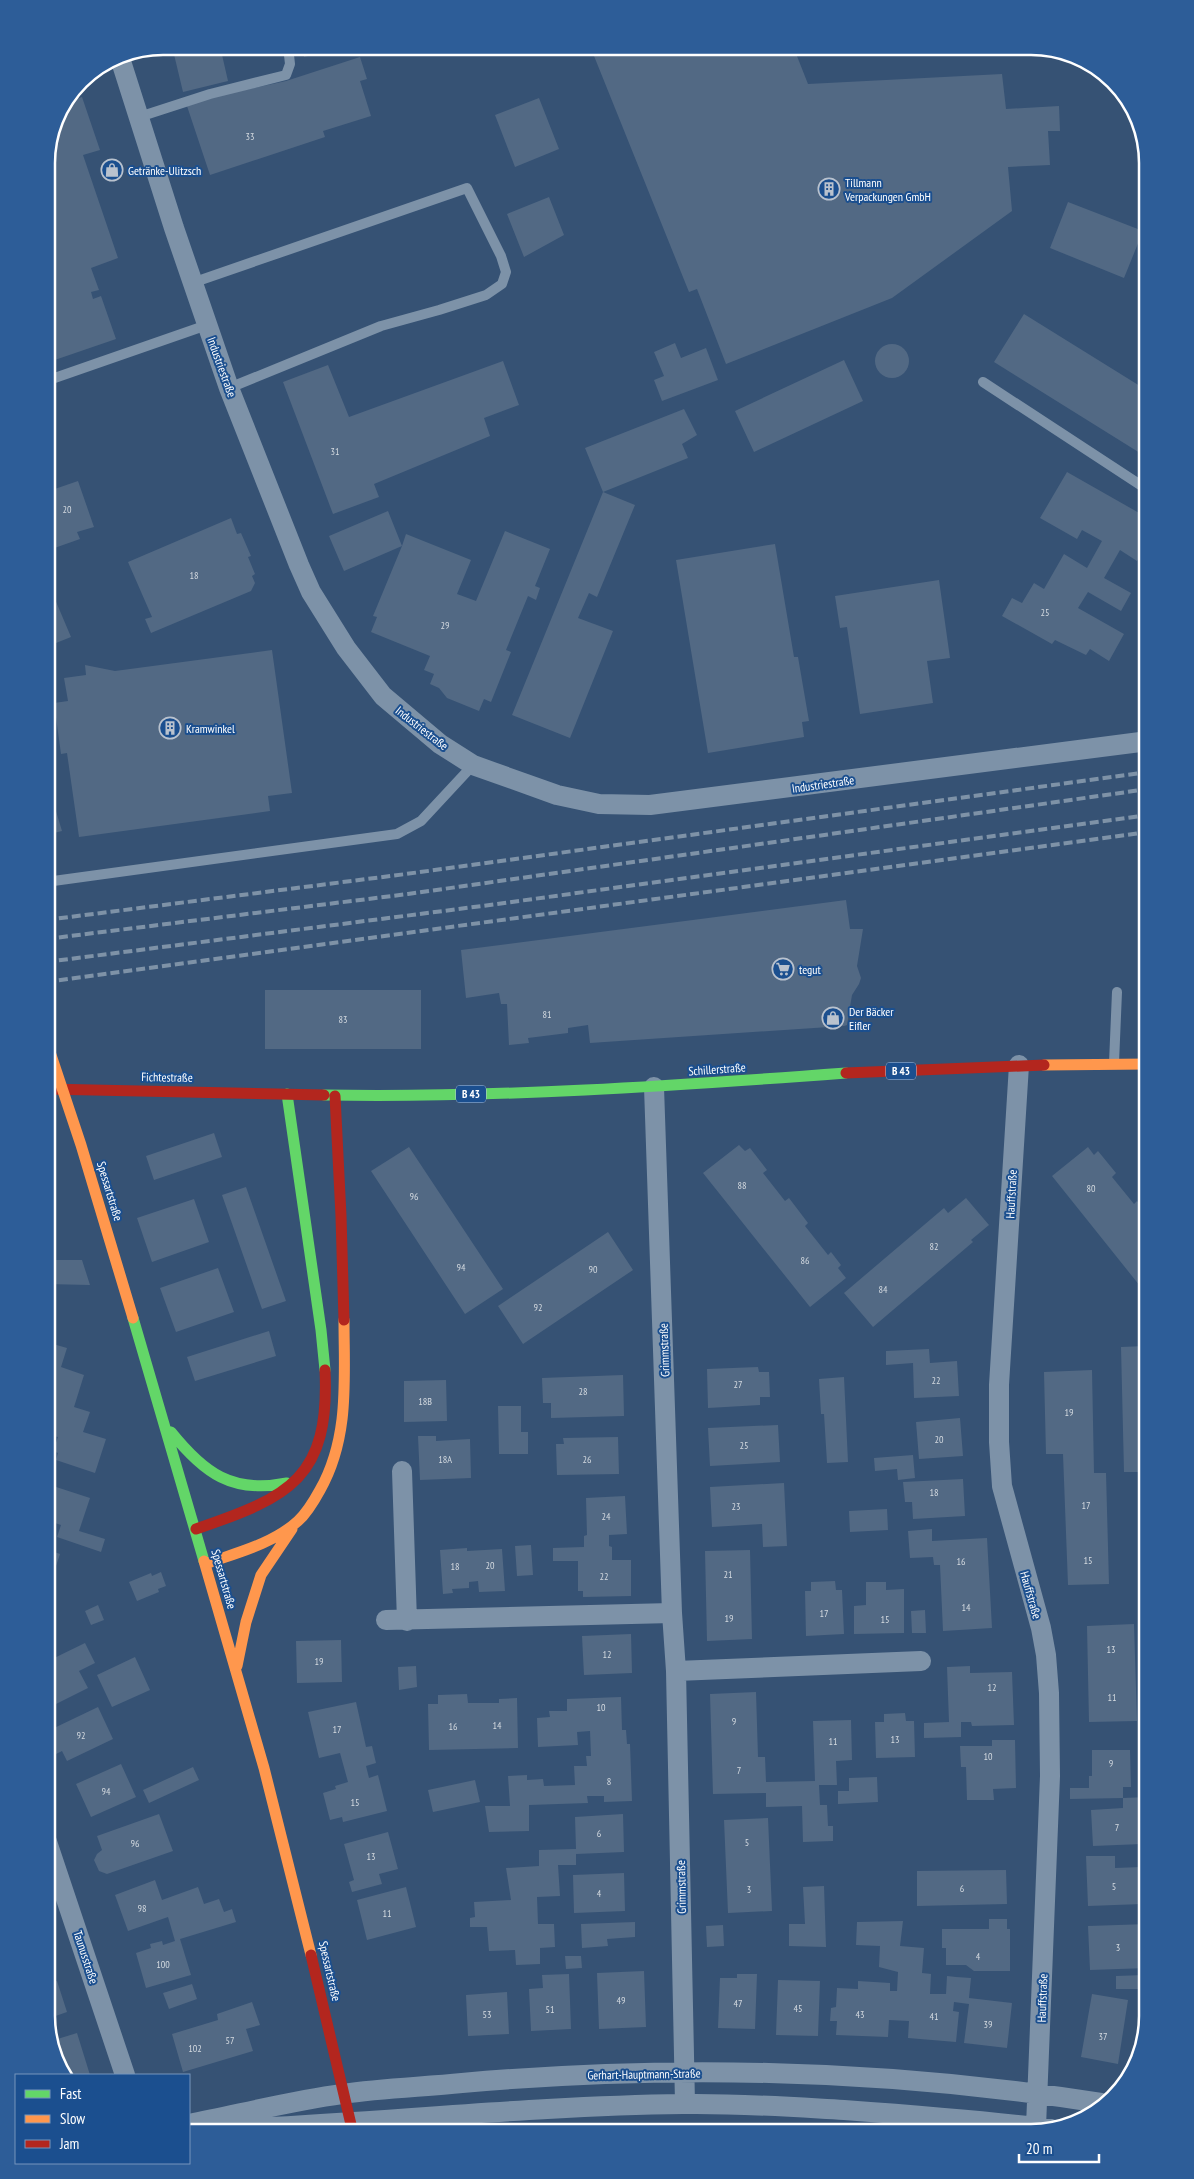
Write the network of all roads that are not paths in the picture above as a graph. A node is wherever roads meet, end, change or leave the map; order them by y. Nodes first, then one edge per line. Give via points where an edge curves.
1 (289, 55) edge
2 (122, 64) edge
3 (139, 117) junction
4 (192, 283) junction
5 (207, 325) junction
6 (55, 378) edge
7 (983, 382) dead end
8 (229, 388) junction
9 (1139, 484) edge
10 (1139, 742) edge
11 (473, 765) junction
12 (55, 881) edge
13 (1117, 992) dead end
14 (1139, 1064) edge
15 (1019, 1065) junction
16 (1114, 1065) junction
17 (55, 1067) edge
18 (654, 1087) junction
19 (55, 1089) edge
20 (287, 1094) junction
21 (335, 1096) junction
22 (163, 1421) junction
23 (402, 1471) dead end
24 (299, 1477) junction
25 (299, 1520) junction
26 (196, 1529) junction
27 (205, 1564) junction
28 (672, 1613) junction
29 (386, 1620) dead end
30 (407, 1621) junction
31 (921, 1661) dead end
32 (236, 1670) junction
33 (676, 1671) junction
34 (55, 1866) edge
35 (684, 2072) junction
36 (125, 2074) edge
37 (1038, 2093) junction
38 (344, 2094) junction
39 (1097, 2102) edge
40 (685, 2104) junction
41 (1043, 2123) edge
42 (190, 2124) edge
43 (351, 2124) edge
44 (388, 2124) edge
45 (1016, 2124) edge

1 - 3 lane via 286,75 210,94
2 - 3 street, Industriestraße
3 - 4 street, Industriestraße
4 - 5 street, Industriestraße
4 - 8 lane via 467,188 501,256 506,272 502,284 486,295 381,326
5 - 6 lane
5 - 8 street, Industriestraße
7 - 9 lane
8 - 11 street, Industriestraße via 299,565 328,621 383,696 440,744
10 - 11 street, Industriestraße via 650,806 599,804 557,795
11 - 12 lane via 421,821 397,834
13 - 16 lane
14 - 16 main road, Schillerstraße / B 43
15 - 16 main road, Schillerstraße / B 43
15 - 18 main road, Schillerstraße / B 43
15 - 37 street, Hauffstraße via 999,1442 1004,1496 1041,1628 1048,1683 1050,1776
17 - 22 main road, Spessartstraße, bridge
18 - 21 main road, Schillerstraße / B 43
18 - 28 street, Grimmstraße
19 - 20 main road, Fichtestraße / B 43
20 - 21 main road, Schillerstraße / B 43
20 - 24 main road via 321,1328 325,1391 324,1423 308,1465
21 - 25 main road via 345,1409 339,1447 331,1467
22 - 24 main road via 187,1454 210,1472 230,1481 261,1488 289,1483
22 - 26 main road, Spessartstraße
23 - 30 street
24 - 26 main road via 271,1498
25 - 27 main road via 261,1543
25 - 32 main road via 261,1575 246,1622
26 - 27 main road, Spessartstraße
27 - 32 main road, Spessartstraße
28 - 30 street
28 - 33 street, Grimmstraße
29 - 30 street
31 - 33 street
32 - 38 main road, Spessartstraße via 297,1893
33 - 35 street, Grimmstraße
34 - 36 street, Taunusstraße
35 - 37 street, Gerhart-Hauptmann-Straße via 843,2077
35 - 38 street, Gerhart-Hauptmann-Straße via 536,2078
35 - 40 street, Grimmstraße
37 - 39 street, Gerhart-Hauptmann-Straße
37 - 41 street, Hauffstraße
38 - 42 street, Gerhart-Hauptmann-Straße
38 - 43 main road, Spessartstraße
40 - 44 street via 503,2111
40 - 45 street via 767,2106

